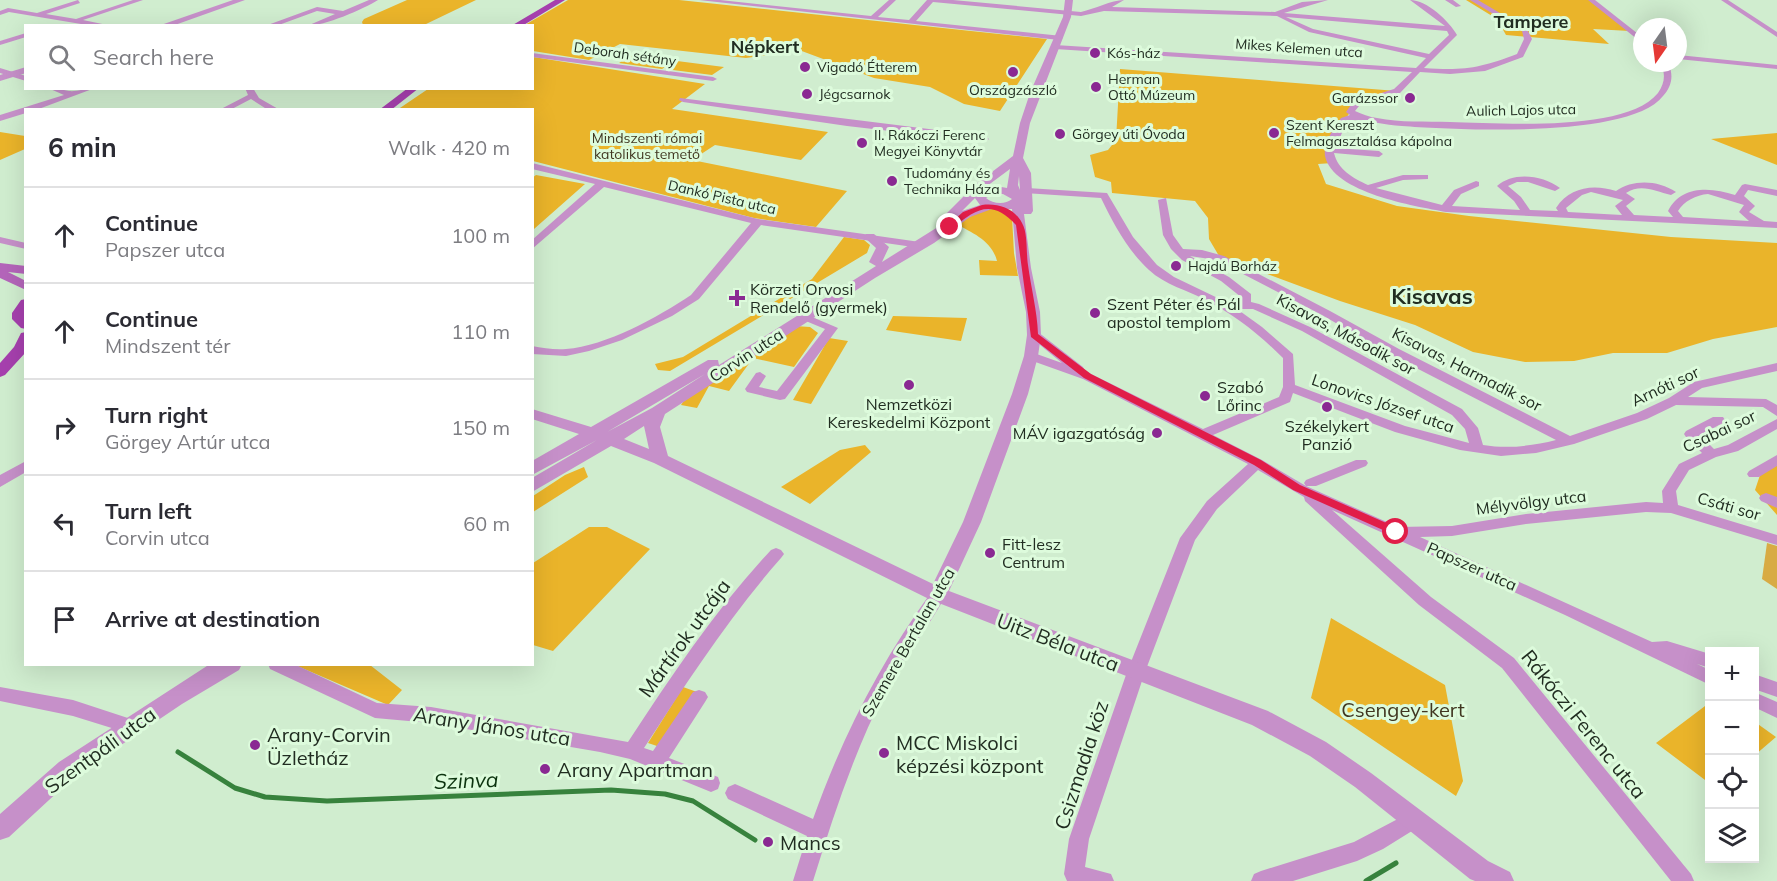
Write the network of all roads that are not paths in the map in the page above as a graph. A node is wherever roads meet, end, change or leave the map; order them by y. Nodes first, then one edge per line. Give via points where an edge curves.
1 (140, 0) edge
2 (241, 0) edge
3 (375, 0) edge
4 (561, 0) edge
5 (702, 0) edge
6 (893, 0) edge
7 (932, 0) edge
8 (1069, 0) edge
9 (1122, 0) edge
10 (1325, 0) edge
11 (1413, 0) edge
12 (1448, 0) edge
13 (1473, 0) edge
14 (1591, 0) edge
15 (1724, 0) edge
16 (78, 2) dead end
17 (740, 2) edge
18 (318, 5) edge
19 (1458, 6) dead end
20 (1107, 10) junction
21 (0, 13) edge
22 (346, 13) junction
23 (1276, 14) junction
24 (34, 15) junction
25 (1067, 15) junction
26 (873, 18) junction
27 (73, 20) junction
28 (911, 22) junction
29 (62, 24) edge
30 (97, 24) edge
31 (168, 24) edge
32 (273, 24) edge
33 (311, 24) edge
34 (316, 24) edge
35 (519, 24) edge
36 (1450, 29) junction
37 (1633, 34) edge
38 (1777, 35) edge
39 (24, 36) edge
40 (1057, 42) junction
41 (0, 43) edge
42 (534, 54) edge
43 (1431, 57) junction
44 (1687, 58) edge
45 (1777, 68) edge
46 (0, 70) edge
47 (1417, 70) junction
48 (24, 71) edge
49 (1667, 72) edge
50 (11, 74) junction
51 (0, 78) edge
52 (24, 79) edge
53 (713, 79) dead end
54 (58, 90) edge
55 (86, 90) edge
56 (412, 90) edge
57 (250, 92) edge
58 (72, 95) junction
59 (683, 100) dead end
60 (32, 108) edge
61 (226, 108) edge
62 (271, 108) edge
63 (387, 108) edge
64 (24, 111) edge
65 (1360, 117) junction
66 (0, 118) edge
67 (986, 139) dead end
68 (1330, 150) junction
69 (1379, 154) dead end
70 (1017, 162) junction
71 (534, 167) edge
72 (1425, 177) dead end
73 (601, 184) junction
74 (1476, 184) dead end
75 (1369, 188) junction
76 (1555, 188) dead end
77 (997, 190) junction
78 (1027, 191) junction
79 (1671, 192) dead end
80 (1777, 193) edge
81 (1624, 197) junction
82 (1015, 198) junction
83 (1163, 200) dead end
84 (1569, 200) junction
85 (1680, 202) junction
86 (1580, 203) dead end
87 (1746, 203) junction
88 (990, 204) junction
89 (1694, 207) dead end
90 (1446, 209) junction
91 (1527, 213) junction
92 (1565, 215) junction
93 (949, 217) junction
94 (1630, 218) junction
95 (1680, 221) junction
96 (758, 222) junction
97 (1761, 224) junction
98 (1777, 225) edge
99 (1020, 230) junction
100 (870, 237) junction
101 (0, 240) edge
102 (534, 244) edge
103 (913, 244) junction
104 (24, 246) edge
105 (1180, 252) junction
106 (876, 262) junction
107 (0, 267) edge
108 (24, 270) edge
109 (0, 273) edge
110 (24, 285) edge
111 (1223, 305) junction
112 (1245, 305) junction
113 (24, 306) edge
114 (805, 317) junction
115 (24, 324) edge
116 (1034, 335) junction
117 (24, 341) edge
118 (534, 350) edge
119 (1031, 356) junction
120 (24, 362) edge
121 (1777, 367) edge
122 (0, 372) edge
123 (760, 376) dead end
124 (1088, 376) junction
125 (0, 379) edge
126 (1289, 387) junction
127 (1674, 401) junction
128 (658, 411) junction
129 (1777, 412) edge
130 (534, 415) edge
131 (1718, 420) dead end
132 (564, 423) junction
133 (1777, 423) edge
134 (1201, 435) junction
135 (603, 436) junction
136 (1569, 441) junction
137 (1478, 450) junction
138 (586, 454) junction
139 (1711, 454) junction
140 (555, 456) junction
141 (660, 459) junction
142 (1777, 460) edge
143 (1257, 463) junction
144 (1361, 464) dead end
145 (24, 466) edge
146 (534, 468) edge
147 (1754, 474) dead end
148 (0, 483) edge
149 (534, 485) edge
150 (1306, 486) junction
151 (1671, 508) junction
152 (1396, 532) junction
153 (1777, 540) edge
154 (776, 554) dead end
155 (938, 595) junction
156 (1647, 649) junction
157 (1705, 659) edge
158 (225, 666) edge
159 (280, 666) edge
160 (1136, 672) junction
161 (1705, 676) edge
162 (1759, 683) edge
163 (1777, 690) edge
164 (0, 694) edge
165 (699, 697) dead end
166 (1759, 701) edge
167 (1777, 710) edge
168 (131, 726) junction
169 (633, 751) junction
170 (657, 761) junction
171 (711, 783) dead end
172 (735, 793) dead end
173 (1413, 820) junction
174 (0, 829) edge
175 (818, 831) junction
176 (803, 881) edge
177 (1104, 881) edge
178 (1261, 881) edge
179 (1501, 881) edge
180 (1684, 881) edge

1 - 27 street
2 - 31 street
3 - 22 street
4 - 35 main road
5 - 17 street, Mikes Kelemen utca
6 - 26 street
7 - 25 street
7 - 28 street
8 - 25 street
9 - 20 street
10 - 23 street
11 - 36 street via 1441,18
12 - 19 street
13 - 47 street, Mikes Kelemen utca via 1525,30 1528,39 1519,56 1485,69
14 - 37 street
15 - 38 street
16 - 24 street
17 - 26 street, Mikes Kelemen utca
18 - 22 street
18 - 32 street
18 - 33 street
20 - 23 street via 1207,9
20 - 25 street via 1091,16
21 - 24 street via 8,10
22 - 34 street
23 - 36 street
23 - 43 street via 1319,33
24 - 27 street
25 - 40 street
26 - 28 street, Mikes Kelemen utca
27 - 29 street
27 - 30 street
28 - 40 street, Mikes Kelemen utca
36 - 43 street via 1453,35
39 - 41 street
40 - 47 street, Mikes Kelemen utca
40 - 70 street via 1035,93
42 - 53 street, Deborah sétány
43 - 47 street
44 - 45 street
46 - 50 street
47 - 65 street via 1398,90 1356,104 1350,112
48 - 50 street
49 - 65 street, Aulich Lajos utca via 1662,98 1630,114 1611,118 1556,126 1520,126 1384,122
50 - 51 street
50 - 52 street
54 - 58 street
55 - 58 street
56 - 63 main road
57 - 61 street
57 - 62 street via 260,104
58 - 60 street
59 - 67 street
64 - 66 street
65 - 68 street via 1345,118
68 - 69 street
68 - 75 street via 1334,165
70 - 77 street
70 - 78 street via 1025,172
70 - 82 street, Szemere Bertalan utca via 1012,185
70 - 93 street, Corvin utca via 980,186
71 - 73 street, Dankó Pista utca
72 - 75 street via 1387,180
73 - 96 street, Dankó Pista utca
73 - 102 street
74 - 90 street via 1458,191
75 - 90 street via 1404,201
76 - 91 street via 1525,178 1514,178 1503,186
77 - 82 street
77 - 88 street via 980,197
78 - 99 street via 1026,225
78 - 111 street via 1104,195 1126,233 1160,274
79 - 81 street via 1642,183 1619,193
80 - 87 street via 1745,187 1739,196
81 - 84 street via 1588,189
81 - 94 street via 1630,199 1620,206
82 - 88 street via 1010,206
82 - 99 street, Szemere Bertalan utca
83 - 105 street via 1168,235
84 - 86 street
84 - 92 street via 1561,208
85 - 87 street via 1696,190 1706,190
85 - 89 street
85 - 95 street via 1673,211
87 - 97 street via 1750,206 1745,214
88 - 93 street, Corvin utca
88 - 99 street via 1012,215
88 - 103 street, Corvin utca
90 - 91 street
91 - 92 street
92 - 94 street
93 - 103 street, Corvin utca
94 - 95 street
95 - 97 street
96 - 100 street, Dankó Pista utca
96 - 118 street via 695,297 682,307 595,345 569,352
97 - 98 street
99 - 116 street, Szemere Bertalan utca
100 - 103 street, Dankó Pista utca
100 - 106 street via 883,247
101 - 104 street
103 - 106 street, Corvin utca
103 - 114 street, Corvin utca
105 - 112 street via 1247,296
105 - 136 street, Kisavas, Harmadik sor via 1220,258
106 - 135 street, Corvin utca
107 - 108 main road
109 - 110 main road
111 - 112 street, Kisavas, Második sor
111 - 126 street via 1264,332 1289,357
112 - 137 street, Kisavas, Második sor via 1306,329 1456,412 1472,428
113 - 115 main road via 19,313
114 - 123 street via 832,328 780,396 751,389
114 - 128 street, Corvin utca
116 - 119 street, Szemere Bertalan utca
116 - 124 street
117 - 122 main road
119 - 124 street
119 - 155 street, Szemere Bertalan utca via 972,522
120 - 125 main road
121 - 127 street, Arnóti sor via 1698,385
124 - 134 street, Papszer utca
126 - 134 street, Lonovics József utca via 1285,399
126 - 137 street, Lonovics József utca via 1400,429
127 - 129 street via 1766,403
127 - 136 street, Arnóti sor
128 - 135 street, Corvin utca
128 - 141 street via 652,427
130 - 132 street, Uitz Béla utca
131 - 139 street via 1691,434
132 - 135 street, Uitz Béla utca
132 - 140 street via 566,435
133 - 139 street, Csabai sor via 1733,448
134 - 143 street, Papszer utca
135 - 138 street, Corvin utca
135 - 140 street, Corvin utca
135 - 141 street, Uitz Béla utca
136 - 137 street, Lonovics József utca via 1536,449
138 - 141 street via 617,451
138 - 149 street, Corvin utca
139 - 151 street, Csabai sor via 1684,467 1669,491
140 - 146 street, Corvin utca
141 - 155 street, Uitz Béla utca
142 - 147 street
143 - 150 street, Papszer utca
143 - 160 street, Csizmadia köz via 1212,505 1188,538
144 - 150 street
145 - 148 street
150 - 152 street, Papszer utca
150 - 180 street, Rákóczi Ferenc utca via 1425,601 1508,663
151 - 152 street, Mélyvölgy utca via 1526,519 1452,531
151 - 153 street, Csáti sor
152 - 156 street, Papszer utca
154 - 169 street, Mártírok utcája via 688,665
155 - 160 street, Uitz Béla utca
155 - 175 street, Szemere Bertalan utca via 894,660 857,732
156 - 157 street, Papszer utca via 1667,648
156 - 161 street, Papszer utca
158 - 168 street, Szentpáli utca
159 - 169 street, Arany János utca via 375,710 430,715
160 - 173 street, Uitz Béla utca via 1260,718 1318,749
160 - 177 street, Csizmadia köz via 1079,839 1074,874
162 - 163 street
164 - 168 street via 73,708
165 - 170 street
166 - 167 street
168 - 174 street, Szentpáli utca via 67,769
169 - 170 street, Arany János utca
170 - 171 street, Arany János utca
172 - 175 street
173 - 178 street via 1357,851
173 - 179 street, Uitz Béla utca via 1479,870
175 - 176 street, Szemere Bertalan utca

